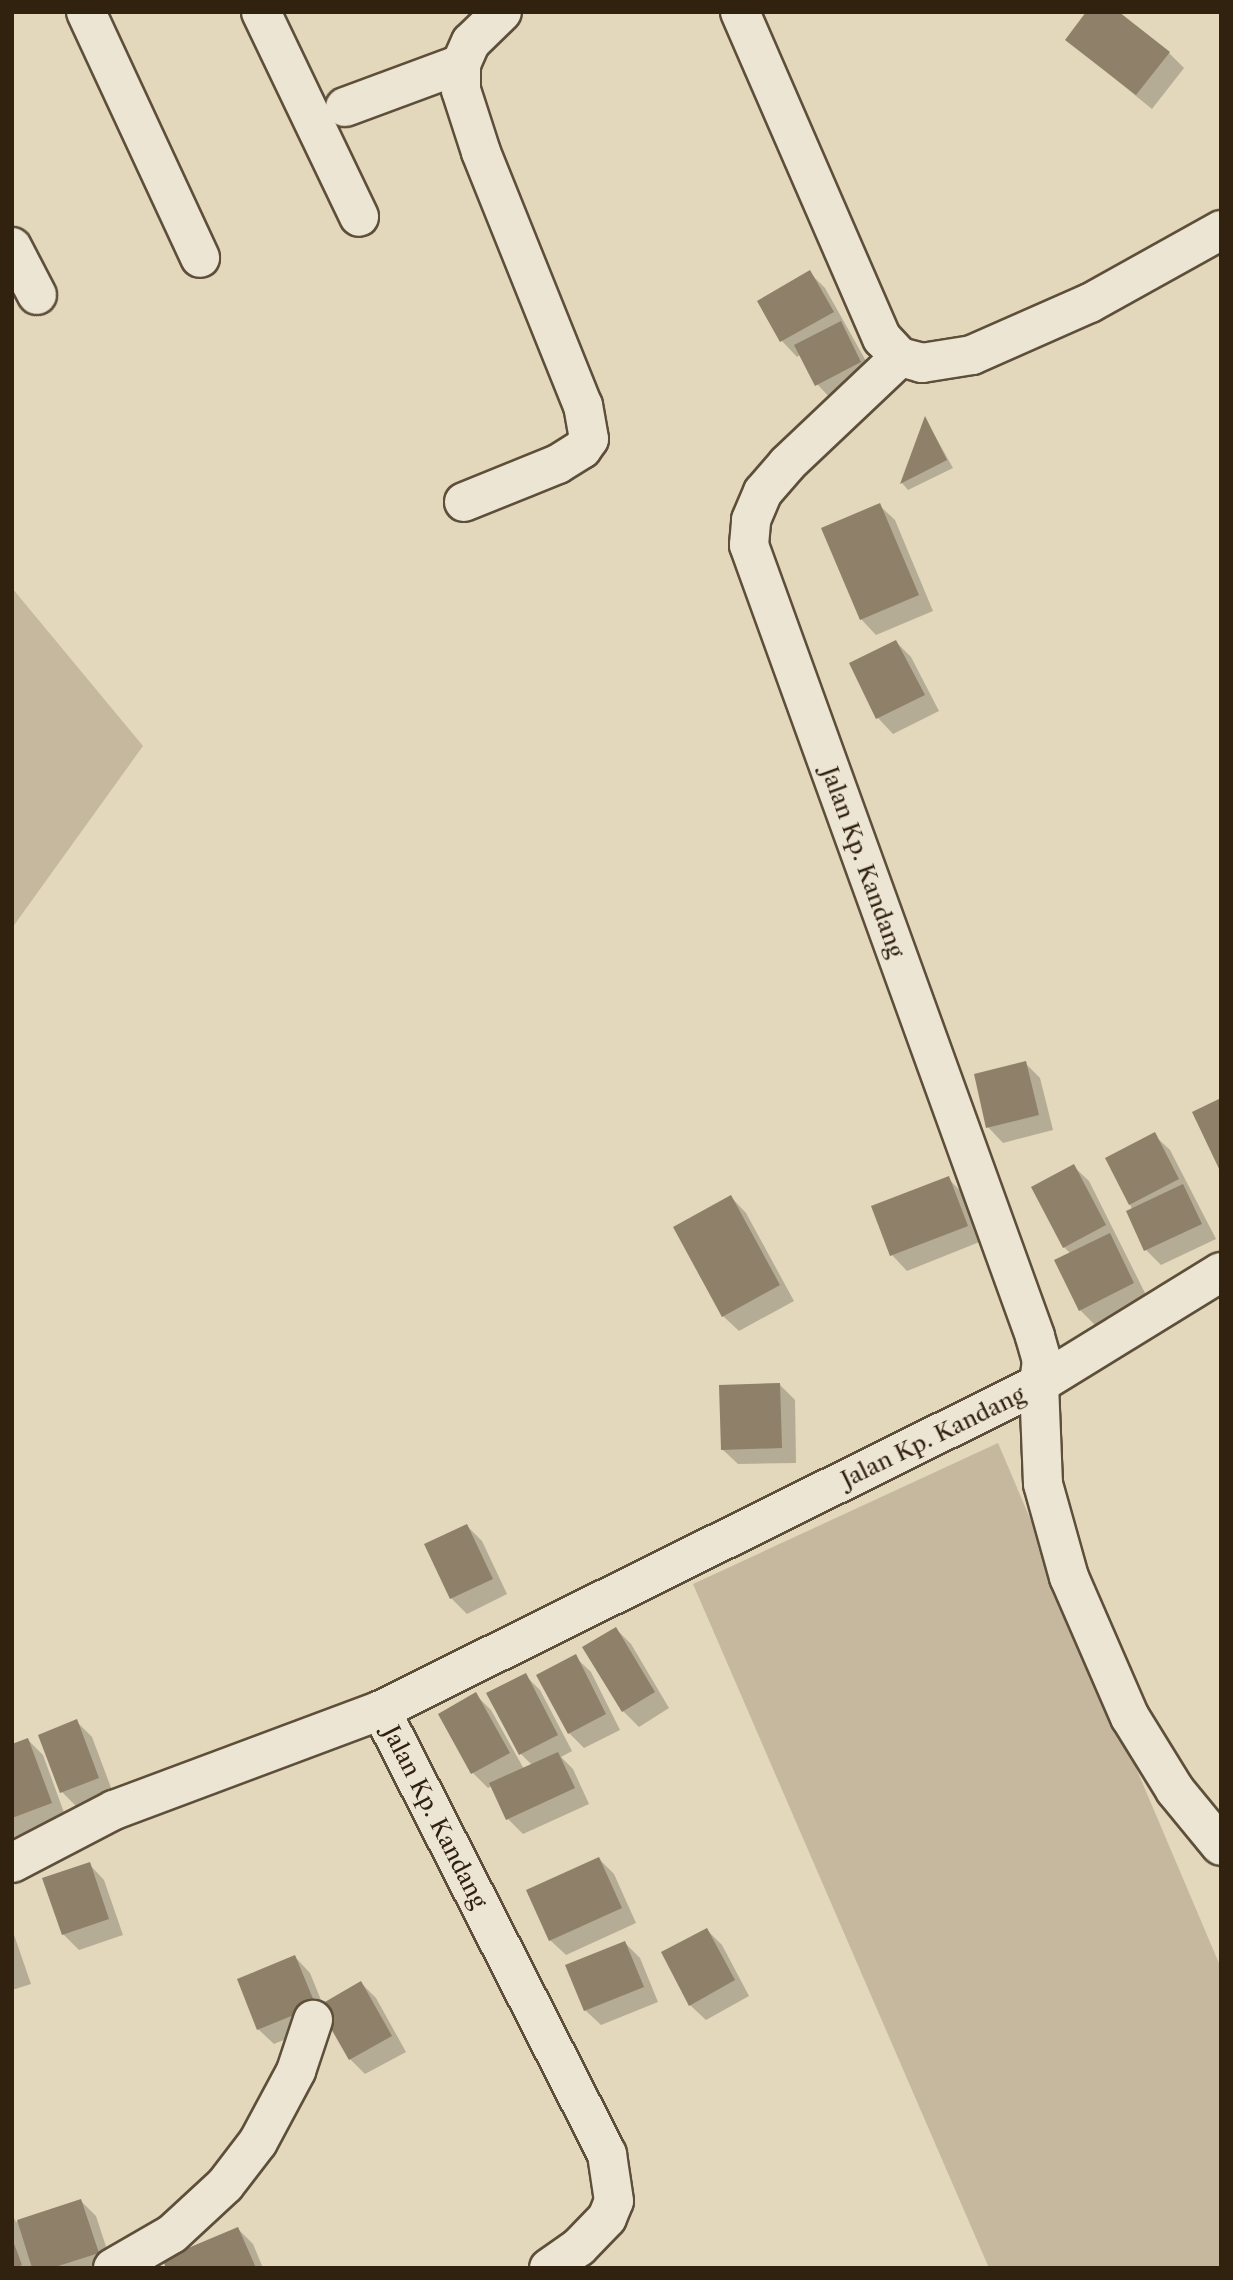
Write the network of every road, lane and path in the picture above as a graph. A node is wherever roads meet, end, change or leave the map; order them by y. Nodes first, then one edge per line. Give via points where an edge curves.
1 (86, 12) edge
2 (261, 12) edge
3 (502, 12) edge
4 (740, 12) edge
5 (461, 64) junction
6 (345, 107) dead end
7 (359, 217) dead end
8 (1221, 230) edge
9 (12, 247) edge
10 (200, 258) dead end
11 (37, 295) dead end
12 (900, 357) junction
13 (464, 502) dead end
14 (1221, 1272) edge
15 (1039, 1384) junction
16 (381, 1710) junction
17 (1221, 1846) edge
18 (12, 1863) edge
19 (313, 2020) dead end
20 (113, 2268) edge
21 (549, 2268) edge

1 - 10 street
2 - 7 street
3 - 5 street via 471,42
4 - 12 street via 883,338
5 - 6 street
5 - 13 street via 461,90 481,152 589,424 589,439 572,457
8 - 12 street via 1090,303 985,350 942,362
9 - 11 street
12 - 15 street, Jalan Kp. Kandang via 786,464 763,492 751,520 748,545 1035,1336 1042,1361
14 - 15 street
15 - 16 street, Jalan Kp. Kandang
15 - 17 street via 1043,1484 1069,1577 1130,1717 1175,1790
16 - 18 street via 114,1810
16 - 21 street, Jalan Kp. Kandang via 607,2154 614,2201 607,2218 579,2247
19 - 20 street via 296,2071 258,2142 225,2185 172,2234

